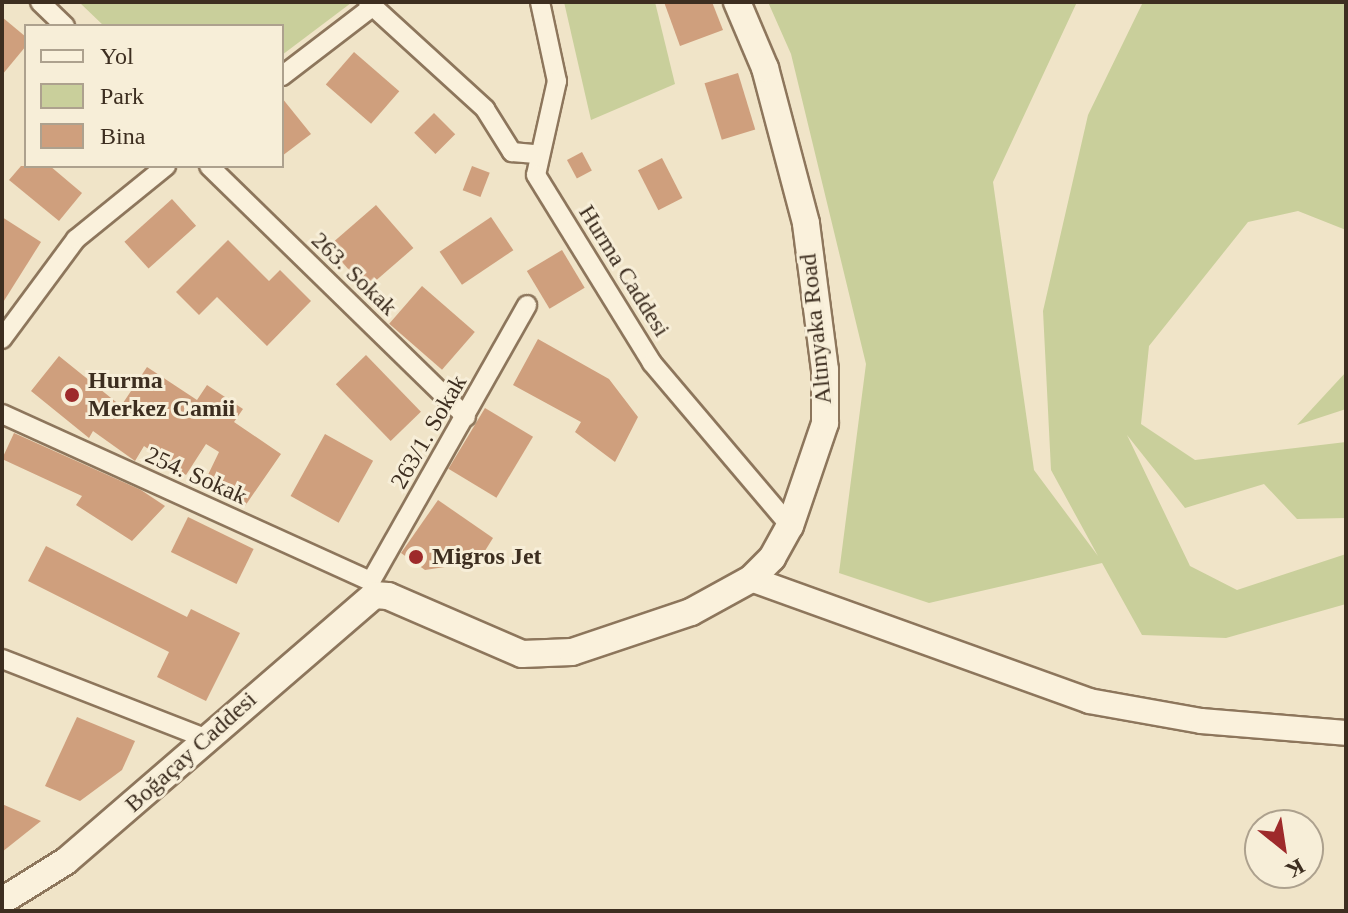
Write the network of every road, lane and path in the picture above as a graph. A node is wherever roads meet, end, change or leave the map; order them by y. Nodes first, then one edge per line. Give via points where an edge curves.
1 (40, 2) edge
2 (540, 2) edge
3 (737, 2) edge
4 (370, 5) edge
5 (63, 24) edge
6 (284, 74) edge
7 (536, 154) junction
8 (164, 168) edge
9 (211, 168) edge
10 (527, 305) dead end
11 (2, 339) edge
12 (2, 414) edge
13 (466, 417) junction
14 (790, 526) junction
15 (751, 579) junction
16 (372, 588) junction
17 (2, 659) edge
18 (1346, 733) edge
19 (207, 739) junction
20 (2, 901) edge

1 - 5 street
2 - 7 street via 557,81
3 - 14 main road, Altınyaka Road via 765,68 806,223 825,370 825,423
4 - 6 street
4 - 7 street via 485,109 512,152
7 - 14 street, Hurma Caddesi via 536,175 652,363
8 - 11 street via 76,239
9 - 13 street, 263. Sokak
10 - 13 street, 263/1. Sokak
12 - 16 street, 254. Sokak
13 - 16 street, 263/1. Sokak
14 - 15 main road, Altınyaka Road
15 - 16 main road, Altınyaka Road via 646,629 572,652 522,654
15 - 18 street via 1089,701 1201,721
16 - 19 main road, Boğaçay Caddesi
17 - 19 street
19 - 20 main road, Boğaçay Caddesi via 66,861

